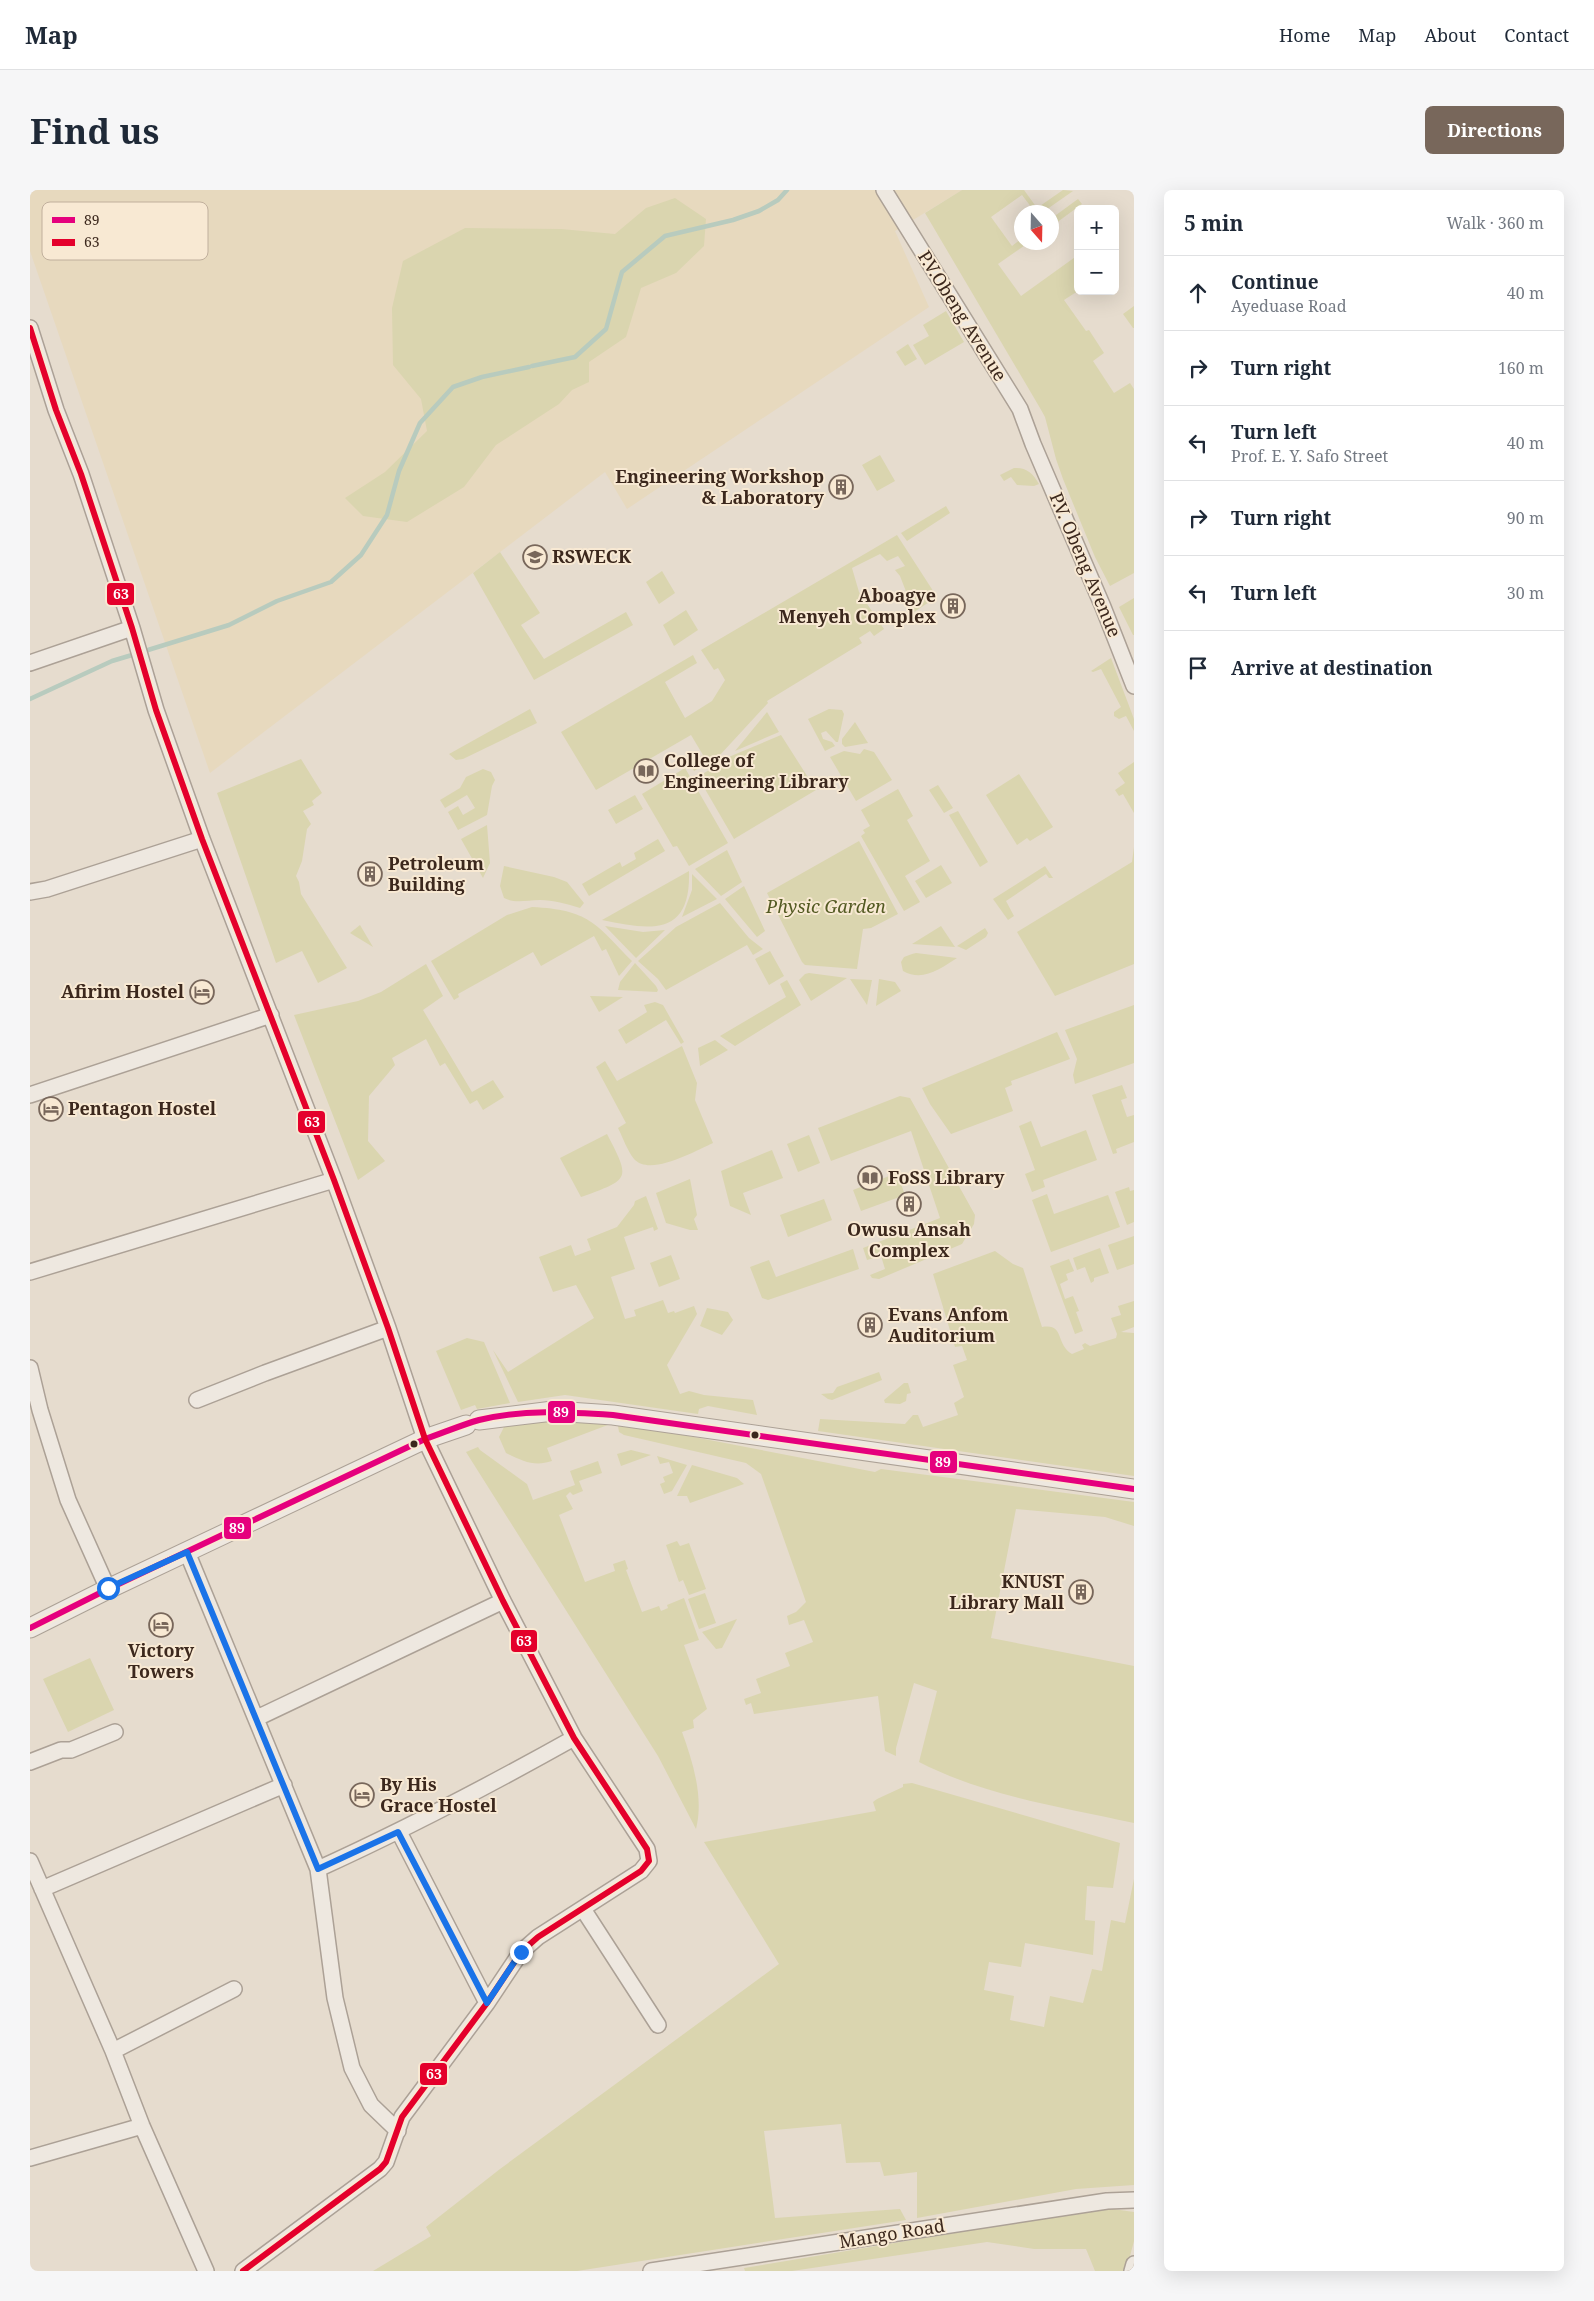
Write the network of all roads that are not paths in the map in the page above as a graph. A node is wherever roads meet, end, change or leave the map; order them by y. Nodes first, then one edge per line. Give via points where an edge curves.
1 (884, 190) edge
2 (30, 329) edge
3 (1033, 444) joint
4 (132, 628) junction
5 (30, 662) edge
6 (1134, 686) edge
7 (202, 839) junction
8 (30, 892) edge
9 (271, 1015) junction
10 (30, 1095) edge
11 (334, 1180) junction
12 (30, 1272) edge
13 (388, 1328) junction
14 (30, 1368) edge
15 (197, 1400) dead end
16 (35, 1412) edge
17 (425, 1439) junction
18 (1134, 1489) edge
19 (187, 1552) junction
20 (108, 1588) junction
21 (502, 1601) junction
22 (30, 1628) edge
23 (257, 1718) junction
24 (115, 1732) dead end
25 (574, 1738) junction
26 (30, 1762) edge
27 (284, 1785) junction
28 (398, 1832) junction
29 (30, 1861) edge
30 (318, 1869) junction
31 (42, 1889) junction
32 (583, 1909) junction
33 (234, 1989) dead end
34 (487, 2003) junction
35 (658, 2025) dead end
36 (113, 2051) junction
37 (142, 2126) junction
38 (398, 2131) junction
39 (30, 2158) edge
40 (1134, 2200) edge
41 (1134, 2264) edge
42 (206, 2271) edge
43 (243, 2271) edge
44 (651, 2271) edge
45 (1132, 2271) edge

1 - 3 street, P.V.Obeng Avenue via 1020,409
2 - 4 street
3 - 6 street, P.V. Obeng Avenue
4 - 5 street
4 - 7 street via 156,710
7 - 8 street
7 - 9 street
9 - 10 street
9 - 11 street
11 - 12 street
11 - 13 street
13 - 15 street
13 - 17 street
14 - 16 street
16 - 20 street via 68,1500
17 - 18 street via 472,1423 553,1411 612,1415
17 - 19 street
17 - 21 street
19 - 20 street
19 - 23 street
20 - 22 street
21 - 23 street
21 - 25 street
23 - 27 street
24 - 26 street
25 - 28 street
25 - 32 street via 648,1848 649,1861 641,1872
27 - 30 street
27 - 31 street
28 - 30 street
28 - 34 street
29 - 31 street
30 - 38 street via 336,1998 352,2068 371,2105
31 - 36 street
32 - 34 street via 538,1937 521,1952
32 - 35 street
33 - 36 street
34 - 38 street via 402,2118
36 - 37 street
37 - 39 street
37 - 42 street
38 - 43 street via 380,2169
40 - 44 street, Mango Road via 1098,2202
41 - 45 street

